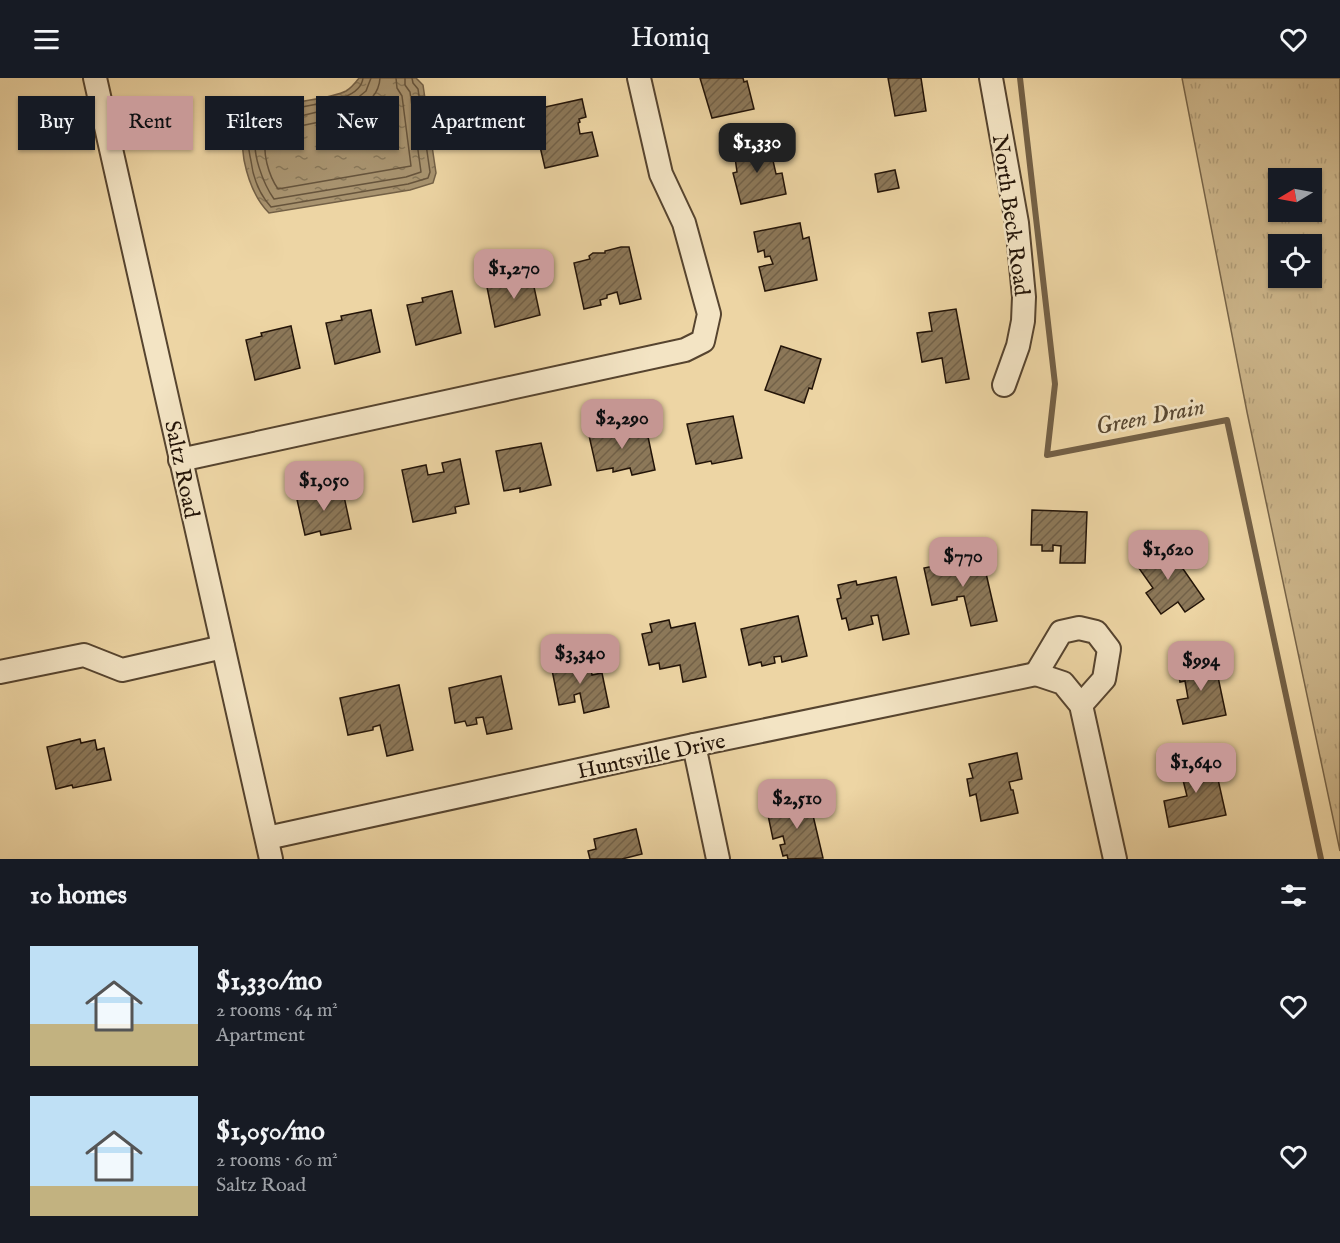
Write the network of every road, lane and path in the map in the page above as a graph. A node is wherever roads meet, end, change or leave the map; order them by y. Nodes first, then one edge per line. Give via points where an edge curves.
1 (95, 78) edge
2 (639, 78) edge
3 (991, 78) edge
4 (1004, 385) dead end
5 (180, 460) junction
6 (223, 647) junction
7 (0, 672) edge
8 (1036, 674) junction
9 (1081, 705) junction
10 (694, 745) junction
11 (269, 849) edge
12 (718, 859) edge
13 (1115, 859) edge

1 - 5 street, Saltz Road
2 - 5 street via 661,174 684,223 708,314 703,341 685,350
3 - 4 street, North Beck Road via 1017,223 1024,297 1018,346
5 - 6 street, Saltz Road
6 - 7 street via 122,670 84,655
6 - 11 street, Saltz Road
8 - 9 street via 1063,683
8 - 9 street via 1061,632 1079,628 1096,632 1109,649 1104,679
8 - 10 street, Huntsville Drive
9 - 13 street
10 - 11 street, Huntsville Drive
10 - 12 street

